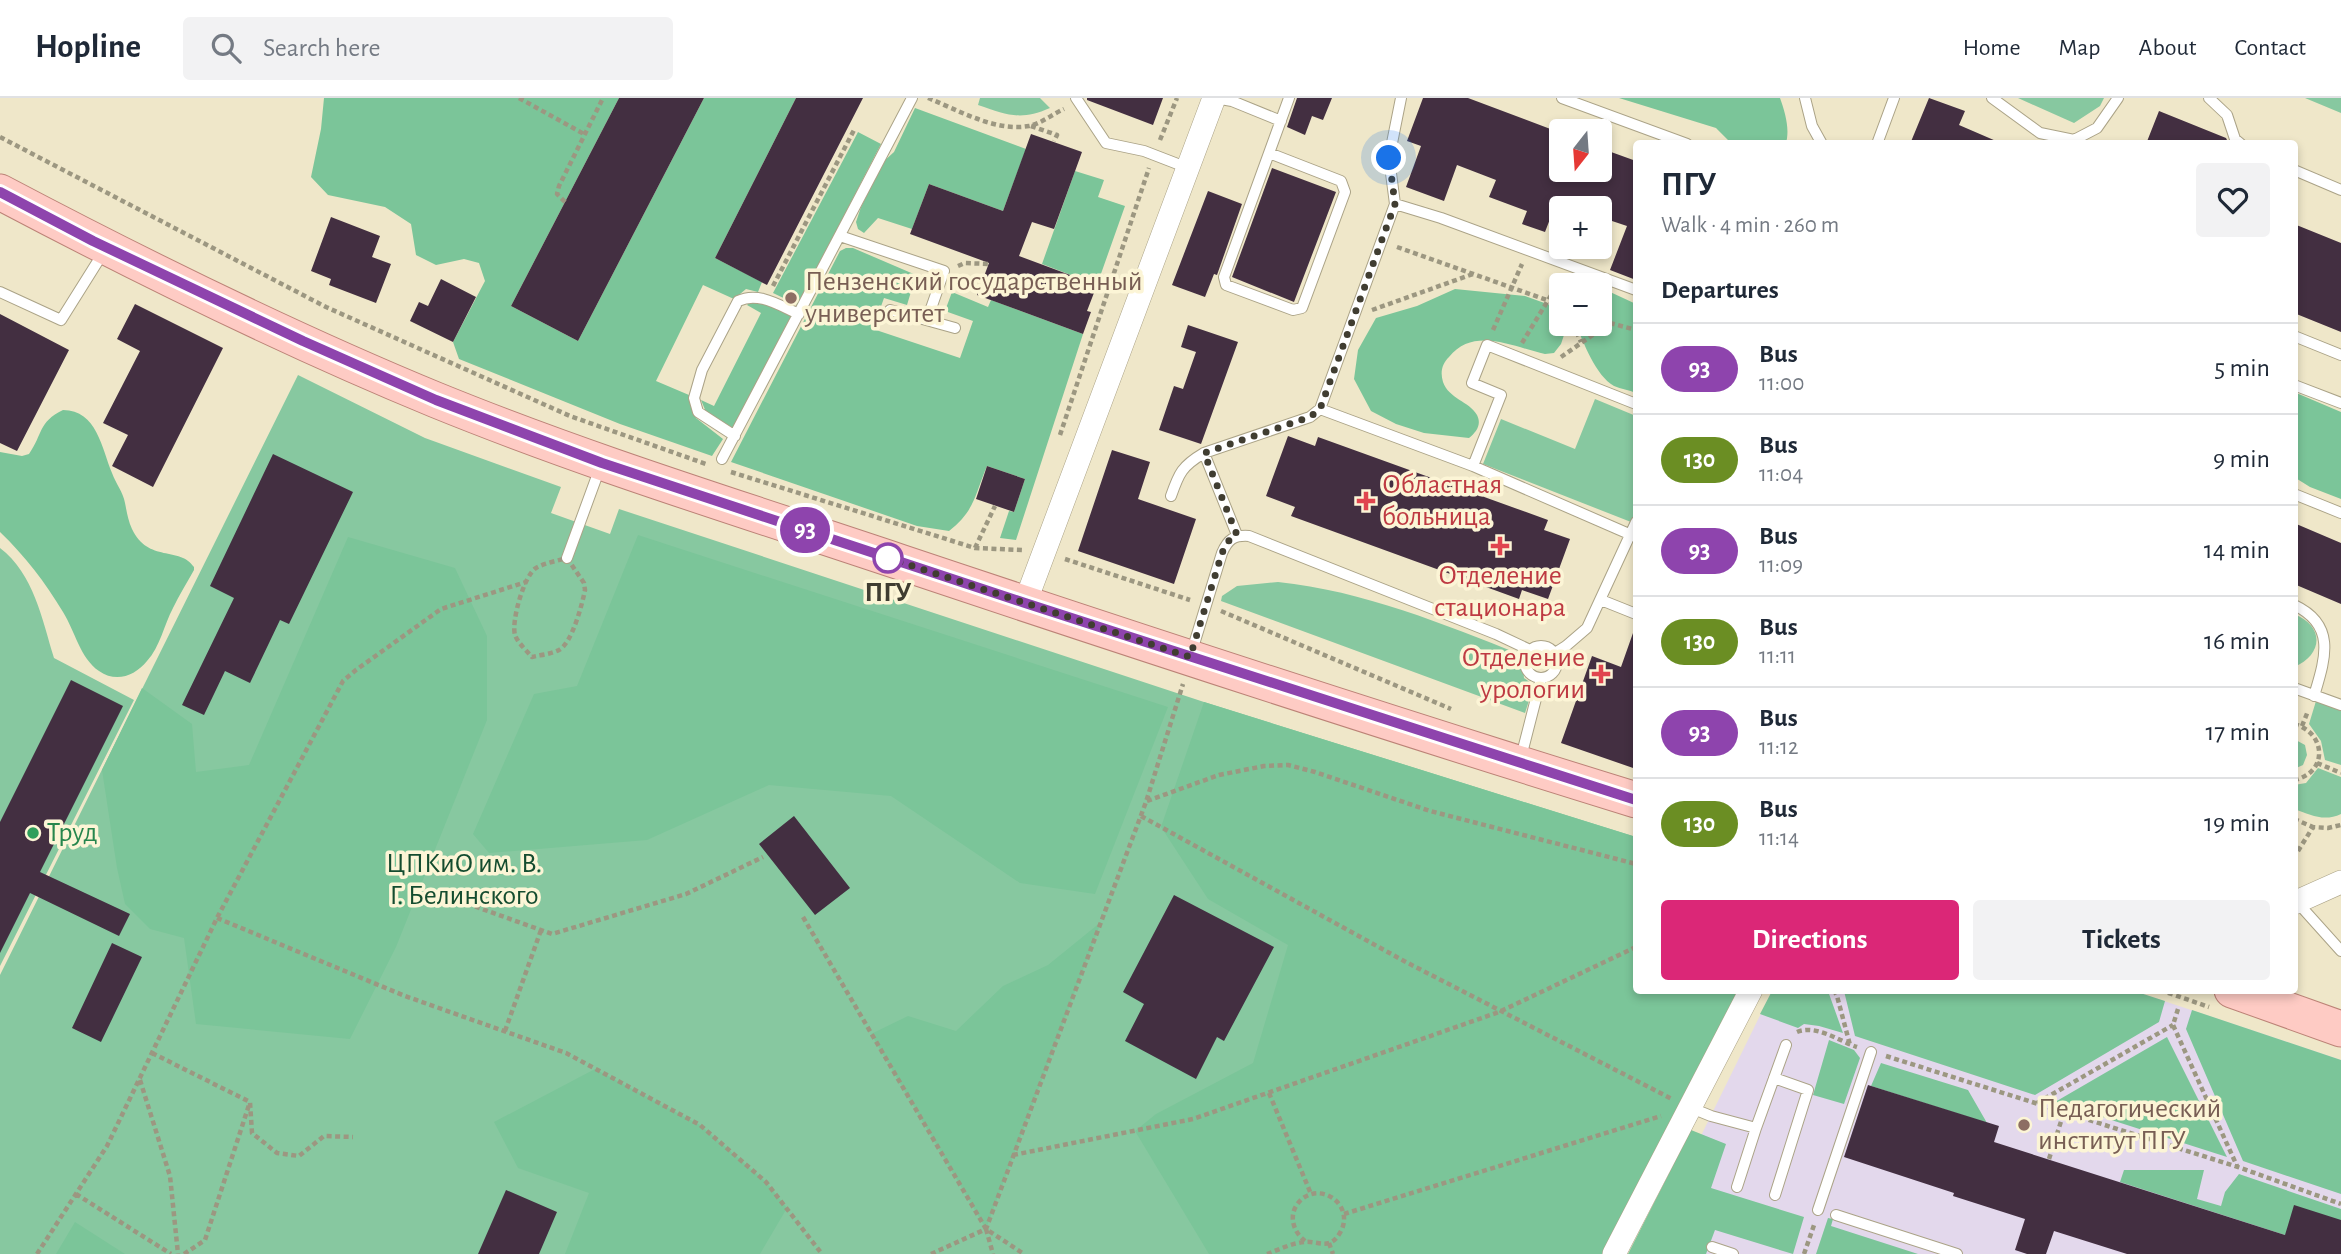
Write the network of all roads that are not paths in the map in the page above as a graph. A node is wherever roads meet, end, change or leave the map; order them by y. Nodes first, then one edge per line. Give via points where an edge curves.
1 (912, 98) edge
2 (1214, 98) edge
3 (1289, 98) edge
4 (1562, 98) edge
5 (1805, 98) edge
6 (1894, 98) edge
7 (1992, 98) edge
8 (2118, 98) edge
9 (2209, 98) edge
10 (1397, 99) edge
11 (1077, 100) edge
12 (1282, 121) junction
13 (1675, 140) edge
14 (1820, 140) edge
15 (1878, 140) edge
16 (2236, 140) edge
17 (1269, 153) junction
18 (1188, 168) junction
19 (2298, 172) edge
20 (2341, 190) edge
21 (0, 192) edge
22 (1395, 204) junction
23 (840, 236) junction
24 (106, 247) junction
25 (1633, 289) edge
26 (0, 292) edge
27 (890, 310) dead end
28 (799, 314) junction
29 (927, 320) junction
30 (955, 328) dead end
31 (2298, 338) edge
32 (2341, 355) edge
33 (2298, 387) edge
34 (1633, 403) edge
35 (2341, 403) edge
36 (1320, 409) junction
37 (735, 436) junction
38 (1204, 453) junction
39 (602, 463) junction
40 (720, 464) road end
41 (1473, 466) junction
42 (1171, 496) dead end
43 (2298, 496) edge
44 (2341, 513) edge
45 (1237, 535) junction
46 (1633, 536) edge
47 (1633, 538) edge
48 (567, 558) road end
49 (1601, 600) junction
50 (1025, 603) junction
51 (2298, 607) edge
52 (1633, 613) edge
53 (1530, 650) junction
54 (1555, 653) junction
55 (1187, 670) junction
56 (1541, 678) junction
57 (2298, 690) edge
58 (2314, 696) junction
59 (2341, 705) edge
60 (1520, 764) junction
61 (1633, 799) edge
62 (2340, 882) edge
63 (2298, 902) edge
64 (2298, 905) edge
65 (2341, 951) edge
66 (1749, 994) edge
67 (2243, 994) edge
68 (2341, 1029) edge
69 (1786, 1045) road end
70 (1871, 1052) road end
71 (1774, 1078) junction
72 (1689, 1107) junction
73 (1756, 1128) junction
74 (1737, 1187) dead end
75 (1775, 1195) dead end
76 (1818, 1210) dead end
77 (1836, 1215) dead end
78 (1712, 1247) dead end
79 (1614, 1254) edge
80 (1733, 1254) edge
81 (1957, 1254) edge

1 - 23 lane
2 - 12 lane
2 - 18 street
3 - 12 lane
4 - 13 lane
5 - 14 lane
6 - 15 lane
7 - 8 lane via 2040,133 2074,140 2098,128
9 - 16 lane via 2227,115
10 - 22 lane via 1389,158
11 - 18 lane via 1106,143
12 - 17 lane
17 - 17 lane via 1224,277 1226,285 1293,310 1302,307 1345,192 1341,181
18 - 50 street
19 - 20 lane
21 - 24 main road
22 - 25 lane
22 - 36 lane
23 - 28 lane
23 - 29 lane via 944,271
24 - 26 lane via 61,320
24 - 39 main road via 424,395
27 - 29 lane
28 - 37 lane
28 - 37 lane via 766,299 738,301 702,370 694,398 698,412
29 - 30 lane
31 - 32 lane
33 - 35 lane
34 - 41 lane via 1487,345 1472,383 1502,395
36 - 38 lane via 1310,417
36 - 41 lane
37 - 40 lane
38 - 42 lane via 1182,468
38 - 45 lane
39 - 48 lane
39 - 50 main road
41 - 46 lane
43 - 44 lane
45 - 53 lane
45 - 55 lane via 1222,553
47 - 49 lane
49 - 52 lane
49 - 54 lane via 1587,628
50 - 55 main road
51 - 58 lane via 2314,617 2322,629 2323,666
53 - 54 lane via 1543,646
53 - 56 lane via 1525,666 1531,675
54 - 56 lane via 1555,671
55 - 60 main road
56 - 60 lane
57 - 58 lane
58 - 59 lane
60 - 61 main road
62 - 63 street
64 - 65 lane
66 - 72 street
67 - 68 main road
69 - 71 lane
70 - 76 lane
71 - 73 lane
71 - 75 lane via 1808,1090
72 - 73 lane
72 - 79 street
73 - 74 lane
77 - 81 lane
78 - 80 lane

